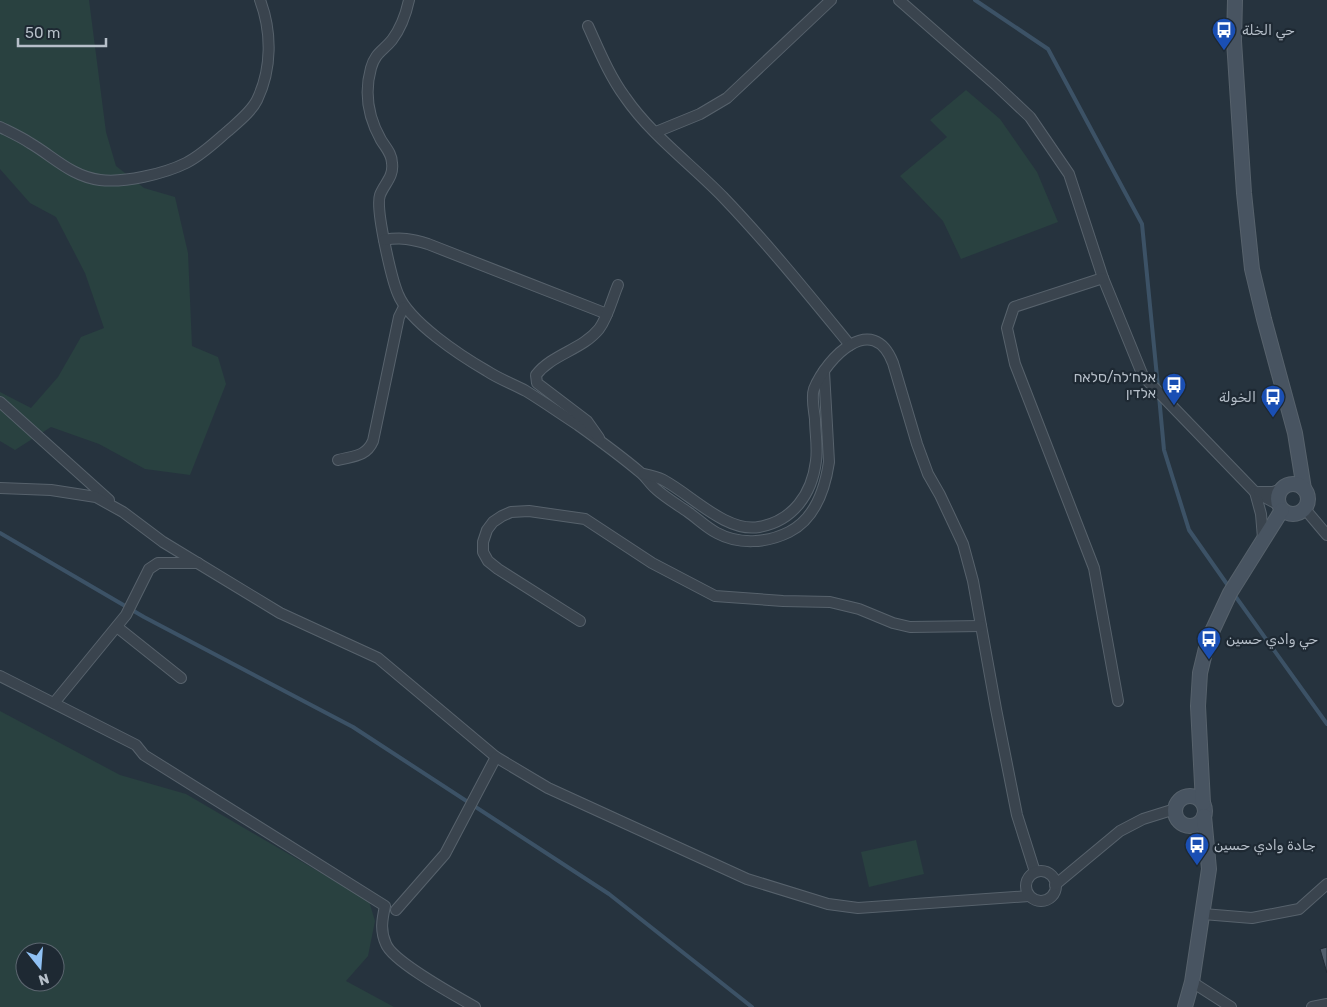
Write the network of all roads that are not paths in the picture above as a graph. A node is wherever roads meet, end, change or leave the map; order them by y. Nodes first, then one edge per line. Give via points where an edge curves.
1 (260, 0) edge
2 (409, 0) edge
3 (831, 0) edge
4 (899, 0) edge
5 (1235, 0) edge
6 (588, 26) dead end
7 (0, 127) edge
8 (656, 132) junction
9 (384, 240) junction
10 (1103, 278) junction
11 (618, 285) dead end
12 (404, 307) junction
13 (606, 314) junction
14 (850, 344) junction
15 (824, 371) junction
16 (0, 402) edge
17 (603, 445) junction
18 (1298, 457) junction
19 (338, 460) dead end
20 (642, 474) junction
21 (1284, 487) junction
22 (0, 488) edge
23 (1304, 489) junction
24 (1255, 492) junction
25 (1305, 509) junction
26 (1283, 510) junction
27 (123, 512) junction
28 (1327, 535) edge
29 (1263, 538) junction
30 (199, 564) junction
31 (580, 620) dead end
32 (981, 626) junction
33 (117, 627) junction
34 (0, 676) edge
35 (181, 678) dead end
36 (1118, 701) dead end
37 (54, 703) junction
38 (496, 757) junction
39 (1200, 777) junction
40 (1187, 796) junction
41 (1175, 809) junction
42 (1203, 809) junction
43 (1186, 826) junction
44 (1208, 856) junction
45 (1035, 872) junction
46 (1327, 884) edge
47 (1055, 885) junction
48 (1029, 896) junction
49 (396, 910) dead end
50 (1203, 914) junction
51 (1192, 982) junction
52 (1327, 1004) edge
53 (475, 1007) edge
54 (1185, 1007) edge
55 (1231, 1007) edge
56 (1312, 1007) edge

1 - 7 street via 270,53 256,101 240,120 186,163 142,176 101,180 60,165 32,144
2 - 9 street via 400,28 378,53 371,67 368,86 370,115 393,164 392,173 379,196
3 - 8 street via 727,98 700,114
4 - 10 street via 1030,117 1069,174
5 - 18 street via 1234,41 1252,269 1295,433
6 - 8 street via 606,66 625,97
8 - 14 street via 724,198
9 - 12 street via 392,278
9 - 13 street via 410,238
10 - 24 street via 1143,376
10 - 36 street via 1014,307 1007,328 1015,364 1094,568
11 - 13 street
12 - 17 street via 414,319 486,371 526,391
12 - 19 street via 399,317 370,450
13 - 17 street via 600,328 588,339 551,360 536,375 537,383 587,421
14 - 15 street
14 - 32 street via 877,341 890,354 916,444 963,544
15 - 20 street via 814,391 816,460 811,484 791,514 758,528 747,528 712,514 664,480
15 - 20 street via 829,446 827,477 817,505 794,529 761,541 737,540 718,533 655,489
16 - 27 street
17 - 20 street
18 - 21 street
18 - 23 street
21 - 23 street via 1296,484
21 - 24 street via 1273,492
21 - 26 street via 1278,497
22 - 27 street via 51,490 96,497
23 - 25 street via 1308,496
24 - 26 street
24 - 29 street
25 - 26 street via 1298,514
25 - 28 street
26 - 29 street
27 - 30 street
29 - 39 street via 1230,593 1208,640 1200,673 1198,706
30 - 33 street via 158,563 148,569
30 - 38 street via 280,613 378,658
31 - 32 street via 488,561 482,542 493,522 511,512 529,511 584,519 652,563 716,596 830,602 910,627
32 - 45 street via 1017,815
33 - 35 street
33 - 37 street
34 - 37 street
37 - 53 street via 136,745 144,755 385,906 381,927 386,946 411,968
38 - 48 street via 548,788 746,879 828,904 858,908
38 - 49 street via 445,854
39 - 40 street
39 - 42 street
40 - 41 street via 1179,800
40 - 42 street via 1196,797
41 - 43 street via 1178,821
41 - 47 street via 1143,819 1120,831
42 - 43 street via 1202,820
42 - 44 street
43 - 44 street
44 - 50 street
45 - 47 street via 1050,874
45 - 48 street via 1026,882
46 - 50 street via 1298,909 1252,918
47 - 48 street via 1054,893 1046,900
50 - 51 street
51 - 54 street
51 - 55 street
52 - 56 street

